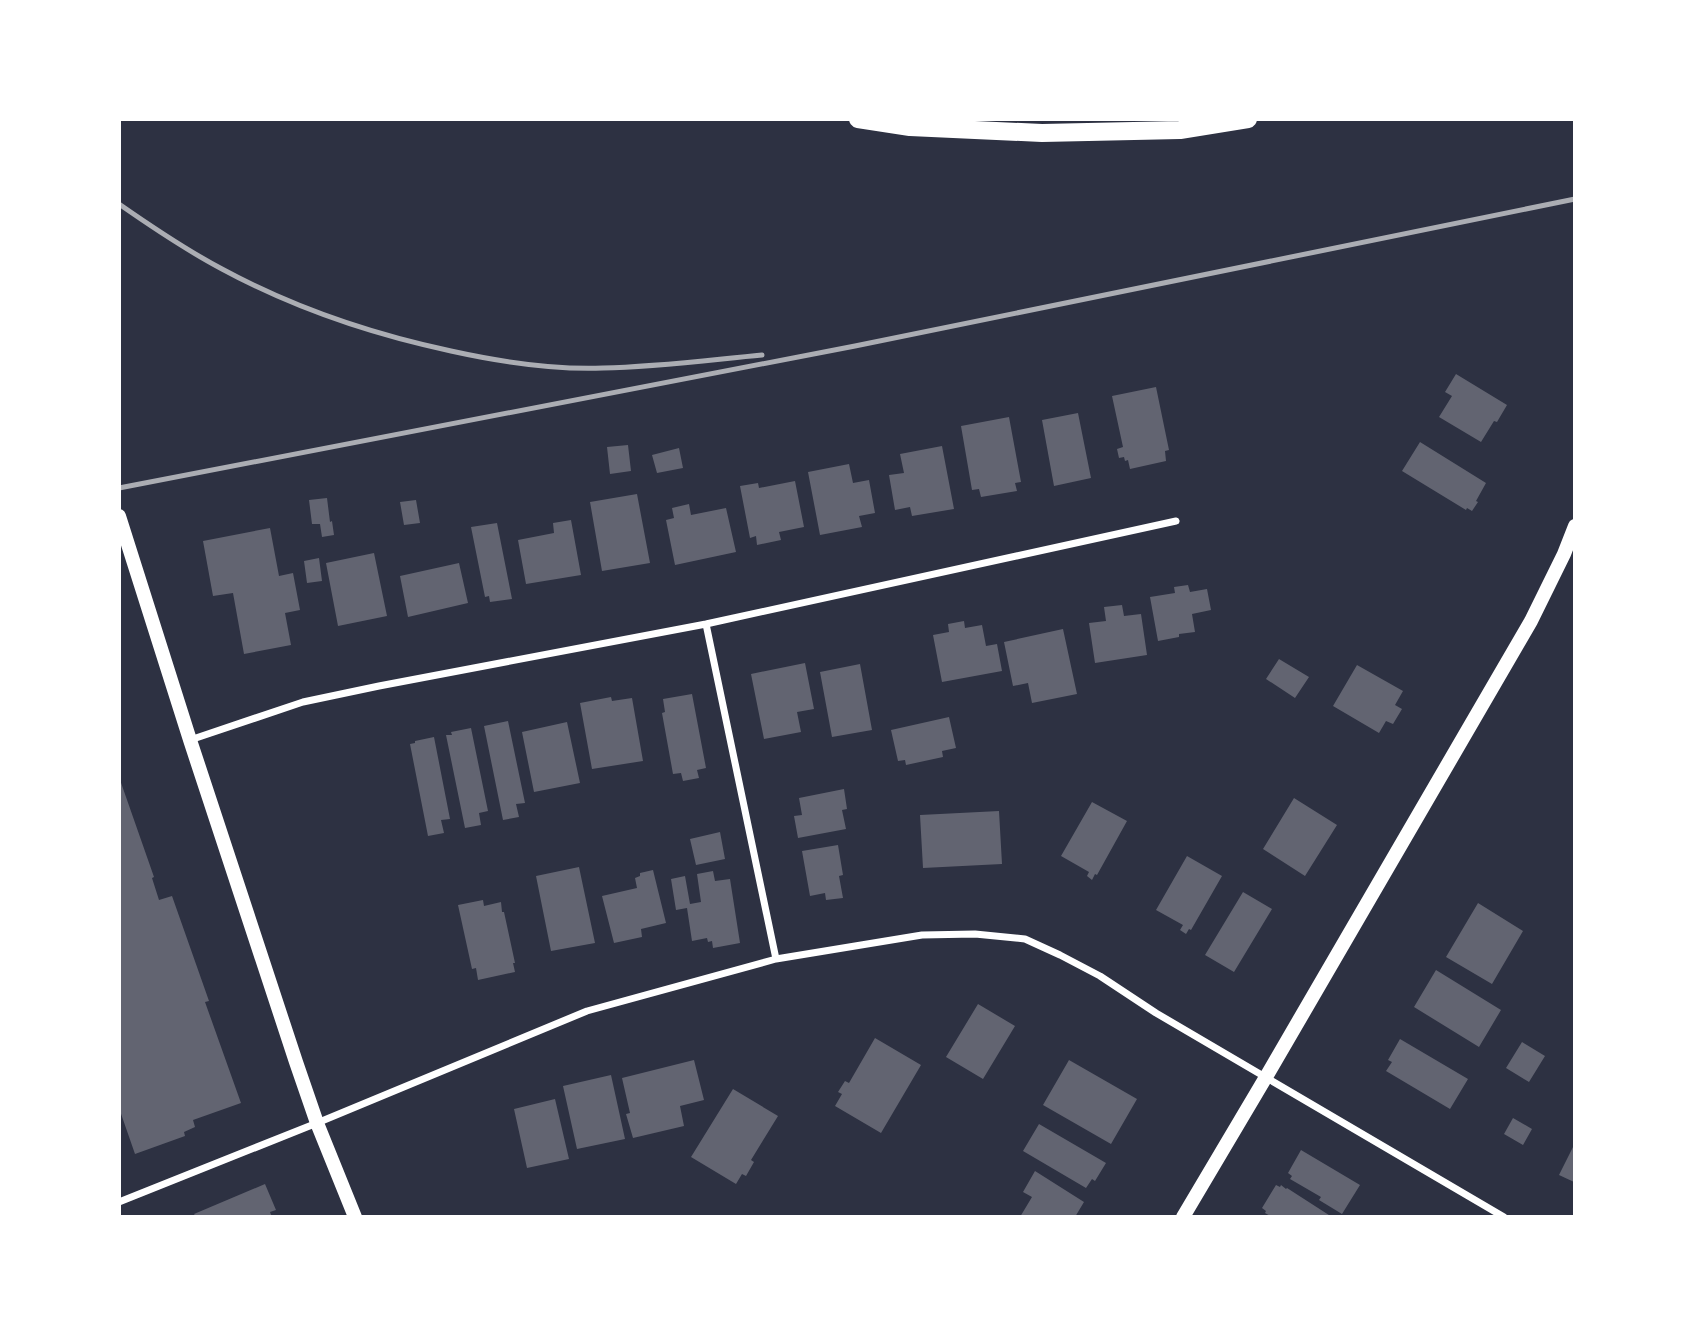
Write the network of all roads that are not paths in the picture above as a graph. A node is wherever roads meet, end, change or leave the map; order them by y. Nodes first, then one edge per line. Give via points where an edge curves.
1 (858, 119) edge
2 (1248, 119) edge
3 (119, 516) edge
4 (1176, 521) dead end
5 (1575, 526) edge
6 (706, 624) junction
7 (190, 740) junction
8 (776, 959) junction
9 (1266, 1077) junction
10 (317, 1123) junction
11 (119, 1202) edge
12 (355, 1217) edge
13 (1183, 1217) edge
14 (1504, 1217) edge

1 - 2 main road via 910,127 1042,133 1180,130
3 - 7 main road
4 - 6 street
5 - 9 main road via 1531,621
6 - 7 street via 303,702
6 - 8 street
7 - 10 main road
8 - 9 street via 922,935 1025,939 1100,976
8 - 10 street via 587,1011
9 - 13 main road
9 - 14 street
10 - 11 street
10 - 12 main road

